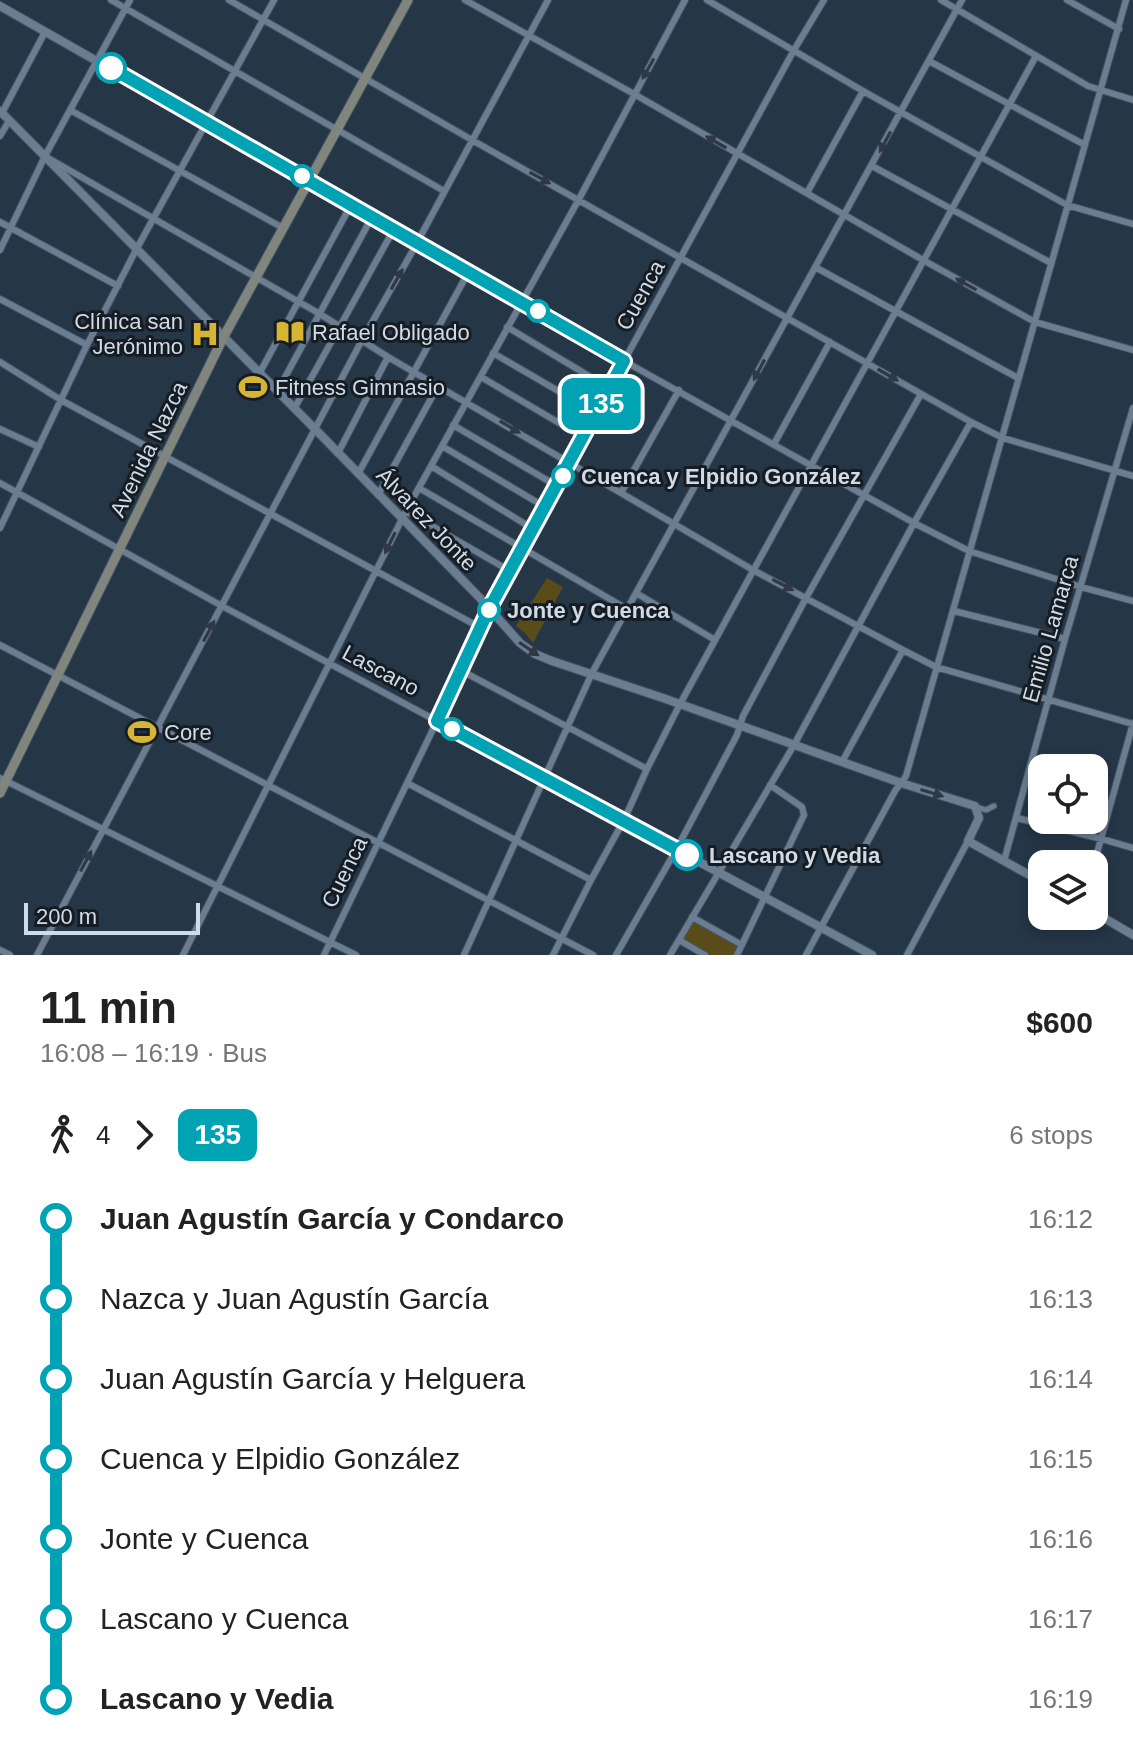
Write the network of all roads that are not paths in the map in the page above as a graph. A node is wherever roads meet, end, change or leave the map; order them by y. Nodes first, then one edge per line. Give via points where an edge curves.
1 (111, 0) edge
2 (130, 0) edge
3 (229, 0) edge
4 (274, 0) edge
5 (408, 0) edge
6 (465, 0) edge
7 (548, 0) edge
8 (685, 0) edge
9 (707, 0) edge
10 (824, 0) edge
11 (941, 0) edge
12 (962, 0) edge
13 (1067, 0) edge
14 (1126, 0) edge
15 (0, 6) edge
16 (126, 8) junction
17 (957, 9) junction
18 (263, 19) junction
19 (1119, 29) junction
20 (45, 32) junction
21 (528, 34) junction
22 (794, 50) junction
23 (1036, 56) junction
24 (97, 60) junction
25 (929, 61) junction
26 (233, 71) junction
27 (365, 77) junction
28 (863, 91) junction
29 (1101, 91) junction
30 (634, 94) junction
31 (1133, 100) edge
32 (1008, 105) junction
33 (70, 110) junction
34 (1, 112) edge
35 (901, 112) junction
36 (9, 121) junction
37 (206, 122) junction
38 (337, 129) junction
39 (0, 136) edge
40 (472, 140) junction
41 (1085, 145) junction
42 (737, 154) junction
43 (45, 156) junction
44 (981, 157) junction
45 (872, 166) junction
46 (179, 171) junction
47 (309, 180) junction
48 (444, 191) junction
49 (807, 193) junction
50 (579, 199) junction
51 (351, 205) junction
52 (1067, 205) junction
53 (952, 209) junction
54 (844, 215) junction
55 (154, 217) junction
56 (372, 217) junction
57 (0, 222) edge
58 (1133, 224) edge
59 (10, 227) junction
60 (283, 228) junction
61 (394, 229) junction
62 (417, 242) junction
63 (0, 250) edge
64 (136, 250) junction
65 (681, 257) junction
66 (923, 260) junction
67 (1051, 263) junction
68 (815, 267) junction
69 (469, 271) junction
70 (256, 278) junction
71 (118, 286) junction
72 (0, 299) edge
73 (298, 302) junction
74 (521, 302) junction
75 (896, 312) junction
76 (320, 314) junction
77 (787, 318) junction
78 (1035, 322) junction
79 (340, 327) junction
80 (507, 327) junction
81 (223, 338) junction
82 (362, 340) junction
83 (830, 342) junction
84 (87, 345) junction
85 (1133, 350) edge
86 (493, 353) junction
87 (388, 357) junction
88 (624, 361) junction
89 (0, 362) edge
90 (868, 363) junction
91 (415, 372) junction
92 (259, 374) junction
93 (481, 377) junction
94 (1018, 378) junction
95 (438, 386) junction
96 (609, 388) junction
97 (679, 390) junction
98 (277, 392) junction
99 (921, 394) junction
100 (61, 400) junction
101 (467, 402) junction
102 (1133, 408) edge
103 (294, 409) junction
104 (596, 413) junction
105 (732, 421) junction
106 (971, 422) junction
107 (453, 425) junction
108 (0, 429) edge
109 (316, 430) junction
110 (583, 437) junction
111 (1003, 438) junction
112 (774, 444) junction
113 (442, 446) junction
114 (39, 447) junction
115 (338, 453) junction
116 (164, 456) junction
117 (570, 463) junction
118 (812, 465) junction
119 (431, 466) junction
120 (1114, 470) junction
121 (358, 474) junction
122 (1133, 476) edge
123 (0, 483) edge
124 (557, 486) junction
125 (419, 488) junction
126 (17, 493) junction
127 (621, 493) junction
128 (863, 494) junction
129 (378, 495) junction
130 (545, 507) junction
131 (270, 514) junction
132 (404, 515) junction
133 (914, 523) junction
134 (675, 524) junction
135 (0, 528) edge
136 (533, 529) junction
137 (522, 548) junction
138 (119, 549) junction
139 (969, 551) junction
140 (753, 570) junction
141 (376, 571) junction
142 (510, 571) junction
143 (1081, 587) junction
144 (636, 593) junction
145 (806, 598) junction
146 (1133, 601) edge
147 (222, 606) junction
148 (489, 609) junction
149 (627, 609) junction
150 (954, 611) junction
151 (859, 626) junction
152 (481, 628) junction
153 (1065, 639) junction
154 (715, 640) junction
155 (0, 645) edge
156 (903, 650) junction
157 (329, 663) junction
158 (936, 667) junction
159 (460, 670) junction
160 (592, 673) junction
161 (58, 675) junction
162 (1049, 700) junction
163 (680, 704) junction
164 (437, 721) junction
165 (1133, 724) edge
166 (741, 726) junction
167 (157, 728) junction
168 (567, 728) junction
169 (794, 745) junction
170 (842, 762) junction
171 (647, 769) junction
172 (544, 778) junction
173 (3, 779) edge
174 (407, 783) junction
175 (901, 783) junction
176 (268, 784) junction
177 (770, 785) junction
178 (0, 793) edge
179 (975, 806) junction
180 (994, 806) dead end
181 (1017, 818) junction
182 (624, 820) junction
183 (103, 829) junction
184 (1102, 839) junction
185 (516, 840) junction
186 (968, 841) junction
187 (378, 844) junction
188 (1133, 848) edge
189 (676, 850) junction
190 (1098, 850) edge
191 (1004, 861) junction
192 (719, 872) junction
193 (1028, 874) edge
194 (591, 880) junction
195 (219, 887) junction
196 (765, 897) junction
197 (489, 900) junction
198 (692, 917) junction
199 (1108, 920) edge
200 (822, 927) junction
201 (1133, 935) edge
202 (561, 939) junction
203 (679, 940) junction
204 (330, 942) junction
205 (742, 945) junction
206 (0, 950) edge
207 (10, 955) edge
208 (37, 955) edge
209 (183, 955) edge
210 (324, 955) edge
211 (356, 955) edge
212 (464, 955) edge
213 (553, 955) edge
214 (593, 955) edge
215 (616, 955) edge
216 (670, 955) edge
217 (705, 955) edge
218 (737, 955) edge
219 (806, 955) edge
220 (872, 955) edge
221 (907, 955) edge

1 - 16 street
2 - 16 street
3 - 18 street
4 - 18 street
5 - 27 main road, Avenida Nazca
6 - 21 street
7 - 21 street
8 -> 30 street
9 - 22 street
10 - 22 street, Cuenca
11 - 17 street
12 - 17 street
13 - 19 street
14 - 19 street
15 - 20 street
16 - 24 street
16 - 26 street
17 - 23 street
17 - 25 street
18 - 26 street
18 - 27 street
19 - 29 street
20 - 24 street
20 - 34 street
21 - 30 street
21 - 40 street
22 - 28 street
22 - 42 street, Cuenca
23 - 29 street
23 - 32 street
24 - 33 street
24 - 37 street
25 - 32 street
25 - 35 street
26 - 37 street
26 - 38 street
27 - 38 main road, Avenida Nazca
27 - 40 street
28 - 35 street
28 - 49 street
29 - 31 street
29 - 41 street
42 -> 30 street
30 - 50 street
32 - 41 street
32 - 44 street
33 - 43 street
33 - 46 street
34 - 36 street, Álvarez Jonte
35 - 44 street
35 -> 45 street
36 - 39 street
36 - 43 street, Álvarez Jonte
37 - 46 street
37 - 47 street
38 - 47 main road, Avenida Nazca
38 - 48 street
40 - 48 street
40 -> 50 street
41 - 52 street
42 - 49 street
42 - 65 street, Cuenca
43 - 55 street
43 - 59 street
43 - 64 street, Álvarez Jonte
44 - 52 street
44 - 53 street
45 - 53 street
45 - 54 street
46 - 55 street
46 - 60 street
47 - 51 street
47 - 60 main road, Avenida Nazca
48 - 62 street
49 - 54 street
50 - 65 street
50 - 74 street
51 - 56 street
51 - 73 street
52 - 58 street
52 - 67 street
53 - 66 street
53 - 67 street
54 - 66 street
54 - 68 street
55 - 64 street
55 - 70 street
56 - 61 street
56 - 76 street
57 - 59 street
59 - 63 street
59 - 71 street
60 - 70 main road, Avenida Nazca
61 - 62 street
61 - 79 street
62 - 69 street
82 -> 62 street
64 - 71 street
64 - 81 street, Álvarez Jonte
65 - 77 street
65 - 88 street, Cuenca
66 - 75 street
78 -> 66 street
67 - 78 street
68 - 75 street
68 - 77 street
69 - 74 street
69 - 91 street
70 - 73 street
70 - 81 main road, Avenida Nazca
71 - 84 street
72 - 84 street
73 - 76 street
73 - 92 street
74 - 80 street
74 - 88 street
75 - 90 street
75 - 94 street
76 - 79 street
76 - 98 street
77 - 83 street
77 -> 105 street
78 - 85 street
78 - 94 street
79 - 82 street
79 - 103 street
80 - 86 street
80 - 96 street
81 - 92 street, Álvarez Jonte
81 - 116 main road, Avenida Nazca
82 - 87 street
82 - 109 street
83 - 90 street
83 - 112 street
84 - 100 street
86 - 93 street
86 - 104 street
87 - 91 street
87 - 115 street
88 - 96 street, Cuenca
88 - 97 street
89 - 100 street
90 -> 99 street
90 - 118 street
91 - 95 street
91 - 121 street
92 - 98 street, Álvarez Jonte
93 - 101 street
93 - 110 street
94 - 111 street
95 - 101 street
95 - 129 street
96 - 104 street, Cuenca
97 - 105 street
97 - 127 street
98 - 103 street, Álvarez Jonte
99 - 106 street
99 - 128 street
100 - 114 street
100 - 116 street
101 - 107 street
101 -> 117 street
102 - 120 street, Emilio Lamarca
103 - 109 street, Álvarez Jonte
104 - 110 street, Cuenca
105 - 112 street
105 - 134 street
106 - 111 street
106 - 133 street
107 - 113 street
107 - 124 street
108 - 114 street
109 - 115 street, Álvarez Jonte
109 - 131 street
110 - 117 street, Cuenca
111 - 120 street
111 - 139 street
112 - 118 street
113 - 119 street
113 - 130 street
114 - 126 street
115 - 121 street, Álvarez Jonte
116 - 131 street
116 - 138 main road, Avenida Nazca
117 - 124 street, Cuenca
117 - 127 street
118 - 128 street
118 - 140 street
119 - 125 street
119 - 136 street
120 - 122 street
120 - 143 street, Emilio Lamarca
121 - 129 street, Álvarez Jonte
123 - 126 street, Lascano
124 - 130 street, Cuenca
125 - 132 street
125 - 137 street
126 - 135 street
126 - 138 street, Lascano
127 - 134 street
128 - 133 street
128 - 145 street
129 - 132 street, Álvarez Jonte
130 - 136 street, Cuenca
131 - 141 street
131 - 147 street
132 -> 141 street
132 - 142 street
132 - 148 street, Álvarez Jonte
133 - 139 street
133 - 151 street
134 - 140 street
134 - 144 street
136 - 137 street, Cuenca
137 - 142 street, Cuenca
137 - 149 street
138 - 147 street, Lascano
138 - 161 main road, Avenida Nazca
139 - 143 street
139 - 150 street
140 -> 145 street
140 - 154 street
141 - 152 street
141 - 157 street
142 - 148 street, Cuenca
143 - 146 street
143 - 153 street, Emilio Lamarca
144 - 149 street
144 - 154 street
145 - 151 street
145 - 166 street
147 - 157 street, Lascano
167 -> 147 street
148 - 152 street, Cuenca
148 -> 160 street, Álvarez Jonte via 529,651
149 - 160 street
150 - 153 street
150 - 158 street
151 - 156 street
151 - 169 street
152 - 159 street, Cuenca
153 - 162 street, Emilio Lamarca
154 - 163 street
155 - 161 street
156 - 158 street
156 - 170 street
157 - 164 street, Lascano
157 - 176 street
158 - 162 street
158 - 175 street
159 - 164 street, Cuenca
159 - 168 street
160 - 163 street, Álvarez Jonte
160 - 168 street
161 - 167 street
161 - 173 main road, Avenida Nazca
162 - 165 street
162 - 181 street, Emilio Lamarca
163 - 166 street, Álvarez Jonte
163 - 171 street
164 - 172 street, Lascano
164 - 174 street, Cuenca
165 - 184 street
166 - 169 street, Álvarez Jonte
166 - 189 street
167 - 176 street
167 - 183 street
168 - 171 street
168 - 172 street
169 - 170 street, Álvarez Jonte
169 - 177 street
170 - 175 street, Álvarez Jonte
171 - 182 street
172 - 182 street, Lascano
172 - 185 street
173 - 178 main road, Avenida Nazca
173 - 183 street
174 - 185 street
174 - 187 street, Cuenca
175 -> 179 street, Álvarez Jonte
175 - 200 street
176 - 187 street
176 - 195 street
177 - 192 street
177 - 196 street via 802,807 804,815
179 - 180 street
179 - 186 street via 979,818
181 - 184 street
181 - 191 street, Emilio Lamarca
182 - 189 street, Lascano
182 - 194 street
183 - 195 street
208 -> 183 street
184 - 188 street
184 - 190 street
185 - 194 street
185 - 197 street
186 - 191 street
186 - 221 street
187 - 197 street
187 - 204 street, Cuenca
189 - 192 street, Lascano
189 - 215 street
191 - 193 street
192 - 196 street, Lascano
192 - 198 street
194 - 202 street
195 - 204 street
195 - 209 street
196 - 200 street, Lascano
196 - 205 street
197 - 202 street
197 - 212 street
198 - 203 street
198 - 205 street
199 - 201 street
200 - 219 street
200 - 220 street, Lascano
202 - 213 street
202 - 214 street
203 - 216 street
203 - 217 street
204 - 210 street, Cuenca
204 - 211 street
205 - 218 street
206 - 207 street

